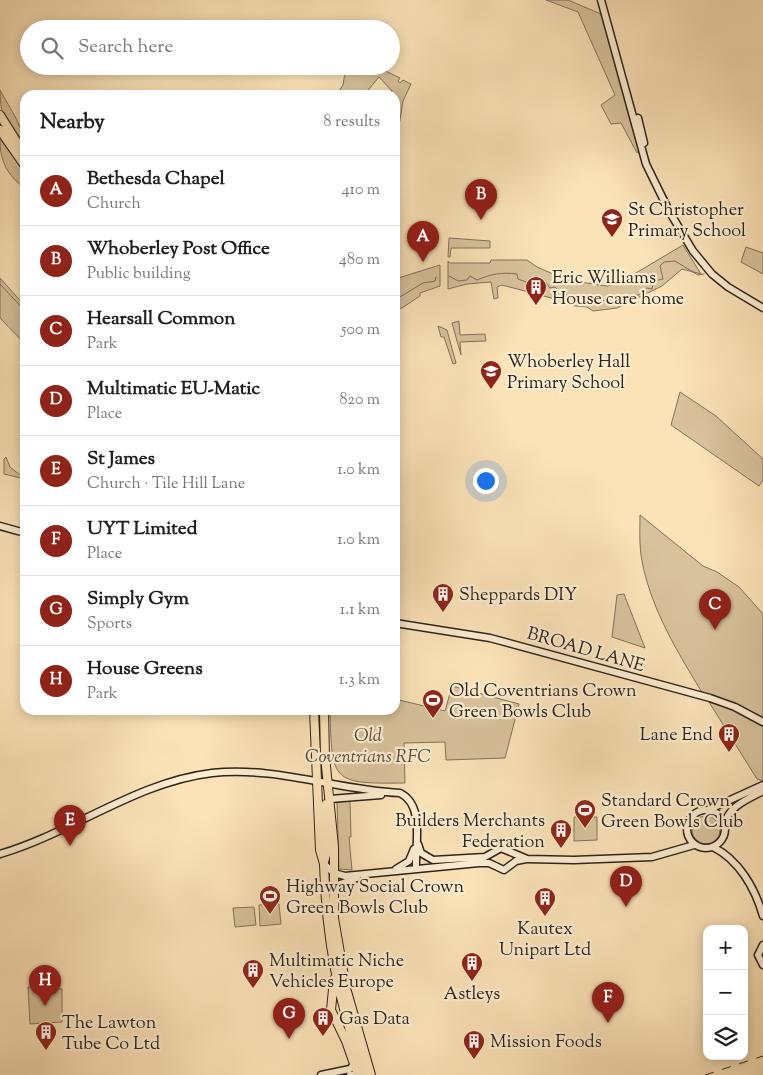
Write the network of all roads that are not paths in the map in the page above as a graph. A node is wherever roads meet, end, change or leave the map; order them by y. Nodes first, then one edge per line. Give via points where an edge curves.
1 (601, 0) edge
2 (606, 0) edge
3 (626, 85) junction
4 (0, 115) edge
5 (0, 130) edge
6 (20, 147) edge
7 (20, 159) edge
8 (763, 306) edge
9 (0, 526) edge
10 (20, 532) edge
11 (400, 624) edge
12 (315, 715) edge
13 (324, 715) edge
14 (763, 722) edge
15 (321, 757) junction
16 (288, 777) junction
17 (301, 778) junction
18 (318, 780) junction
19 (328, 782) junction
20 (340, 785) junction
21 (763, 785) edge
22 (763, 791) edge
23 (400, 793) junction
24 (330, 799) junction
25 (319, 806) junction
26 (708, 810) junction
27 (725, 826) junction
28 (687, 830) junction
29 (416, 838) junction
30 (723, 838) junction
31 (694, 845) junction
32 (713, 847) junction
33 (674, 851) junction
34 (511, 853) junction
35 (0, 854) edge
36 (492, 854) junction
37 (726, 854) junction
38 (527, 859) junction
39 (324, 864) junction
40 (492, 865) junction
41 (511, 865) junction
42 (416, 868) junction
43 (396, 869) junction
44 (334, 873) junction
45 (373, 874) junction
46 (333, 894) junction
47 (763, 916) edge
48 (763, 945) edge
49 (763, 965) edge
50 (334, 974) junction
51 (352, 1072) edge
52 (321, 1075) edge
53 (358, 1075) edge
54 (364, 1075) edge
55 (371, 1075) edge

1 - 3 main road
2 - 3 main road
3 - 8 main road via 646,164 683,236 712,274 728,287
4 - 6 highway
5 - 7 highway
9 - 10 main road
11 - 14 main road, BROAD LANE via 507,642 710,698
12 - 15 highway
13 - 15 highway
15 - 16 main road via 311,774
15 - 18 highway
15 - 19 highway
15 - 20 main road
16 - 17 main road
16 - 35 main road via 231,772 184,779 132,797 37,842
17 - 18 main road
17 - 25 main road via 314,787
18 - 19 main road
18 - 25 highway
19 - 20 main road
19 - 24 highway
20 - 23 main road
21 - 26 main road
22 - 27 main road via 731,810
23 - 24 main road
23 - 29 main road via 409,799 415,812
24 - 39 highway via 326,802 327,851
24 - 44 highway
25 - 39 highway via 320,850
26 - 27 main road via 719,815
26 - 28 main road via 692,817
27 - 30 main road
28 - 31 main road
28 - 33 main road
29 - 36 main road via 421,853 433,860
29 - 42 main road
29 - 43 main road via 412,855
30 - 32 main road
30 - 37 main road
31 - 32 main road
31 - 33 main road
32 - 37 main road
33 - 38 main road via 639,858
34 - 36 main road via 501,848
34 - 38 main road
34 - 41 main road
36 - 40 main road
37 - 47 main road via 750,885
38 - 41 main road
39 - 44 main road
39 - 50 highway
40 - 41 main road via 501,870
40 - 42 main road via 479,863
42 - 43 main road
43 - 45 main road
44 - 45 main road via 345,876
44 - 46 highway
45 - 46 main road via 347,880
46 - 55 highway via 346,988
48 - 49 main road via 758,955
50 - 51 highway via 331,1010 346,1041
50 - 54 highway
51 - 52 main road
51 - 53 highway

